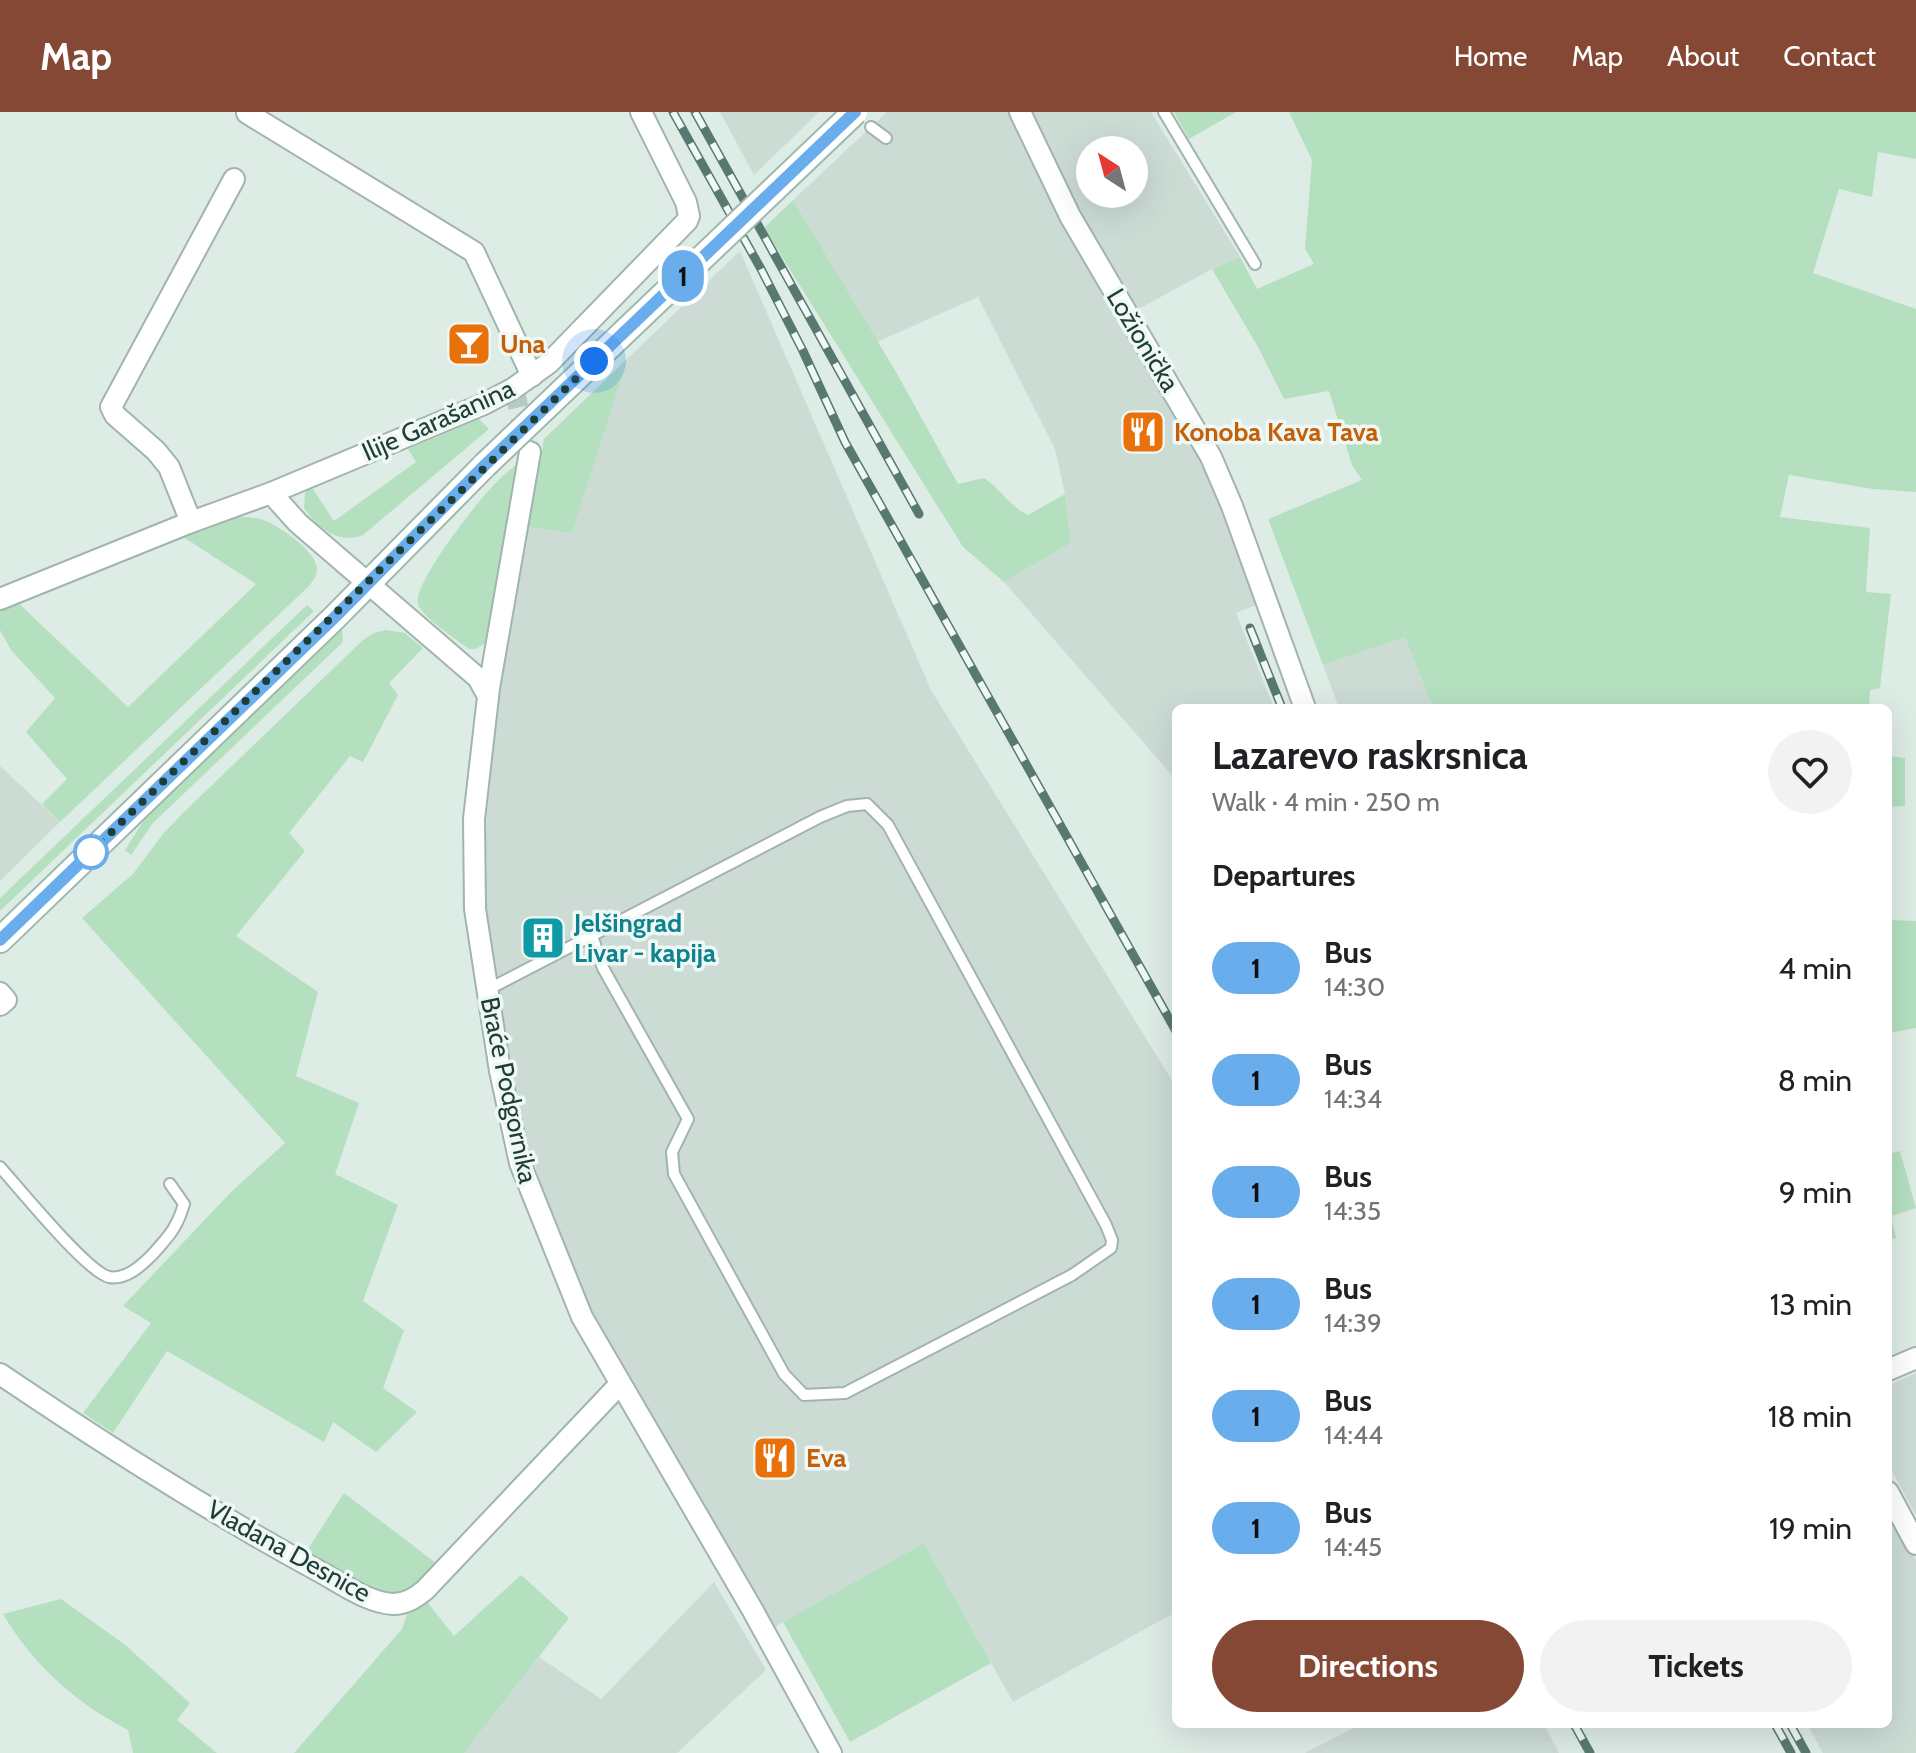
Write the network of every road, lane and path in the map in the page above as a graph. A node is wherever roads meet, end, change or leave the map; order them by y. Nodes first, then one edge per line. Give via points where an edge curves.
1 (641, 112) edge
2 (1020, 112) edge
3 (1164, 112) edge
4 (247, 113) edge
5 (863, 119) edge
6 (886, 138) dead end
7 (234, 179) dead end
8 (1255, 264) dead end
9 (532, 376) junction
10 (530, 452) tunnel mouth
11 (271, 493) junction
12 (191, 522) junction
13 (367, 583) junction
14 (0, 599) edge
15 (488, 696) junction
16 (1304, 704) edge
17 (592, 936) junction
18 (0, 940) edge
19 (487, 990) junction
20 (0, 1167) edge
21 (170, 1184) dead end
22 (1916, 1358) edge
23 (1892, 1368) edge
24 (0, 1374) edge
25 (619, 1385) junction
26 (1892, 1499) edge
27 (1916, 1544) edge
28 (831, 1753) edge

1 - 9 street, Ilije Garašanina via 689,216 683,228
2 - 16 street, Ložionička via 1070,216 1211,457
3 - 8 lane
4 - 9 street via 474,252
5 - 6 lane
5 - 13 street, bridge via 485,465
7 - 12 street via 111,407 169,467
9 - 11 street, Ilije Garašanina via 484,404
10 - 15 street, Braće Podgornika
11 - 12 street, Ilije Garašanina
11 - 13 street
12 - 14 street, Ilije Garašanina
13 - 15 street via 478,678
13 - 18 street
15 - 19 street, Braće Podgornika via 474,819 475,909
17 - 17 lane via 820,817 867,804 896,839 1106,1225 1111,1248 1072,1275 845,1393 804,1395 784,1374 674,1174 672,1152 688,1119 603,968
17 - 19 lane
19 - 25 street, Braće Podgornika via 520,1163 582,1317
20 - 21 lane via 107,1277 141,1266 178,1226 184,1204
22 - 23 street
24 - 25 street, Vladana Desnice via 270,1544 351,1589 391,1604 409,1602 425,1590
25 - 28 street, Braće Podgornika
26 - 27 street

